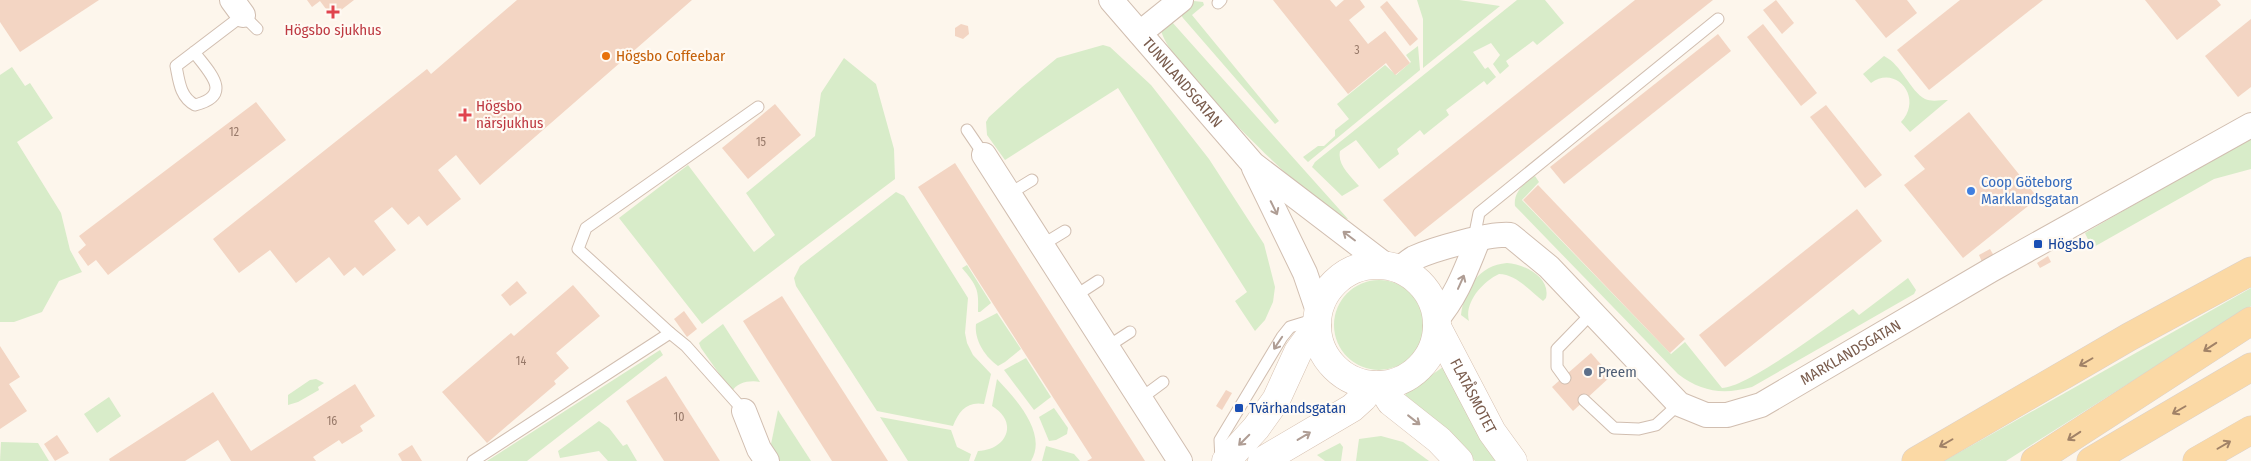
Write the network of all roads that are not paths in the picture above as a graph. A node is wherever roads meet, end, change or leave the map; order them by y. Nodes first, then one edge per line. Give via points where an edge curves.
1 (1111, 0) edge
2 (1181, 0) edge
3 (244, 15) edge
4 (1718, 19) dead end
5 (1140, 33) junction
6 (194, 52) dead end
7 (758, 107) dead end
8 (2251, 125) edge
9 (967, 130) dead end
10 (984, 155) joint
11 (1253, 164) junction
12 (1032, 180) dead end
13 (1009, 194) junction
14 (1065, 231) dead end
15 (1478, 240) junction
16 (1042, 245) junction
17 (2251, 254) edge
18 (1393, 268) junction
19 (2251, 271) edge
20 (1098, 281) dead end
21 (1075, 296) junction
22 (1593, 312) junction
23 (1318, 319) junction
24 (2251, 321) edge
25 (1436, 324) junction
26 (1130, 332) dead end
27 (670, 333) junction
28 (2129, 337) junction
29 (1107, 347) junction
30 (2251, 367) edge
31 (1565, 378) dead end
32 (1163, 382) dead end
33 (1376, 385) junction
34 (1140, 398) junction
35 (1584, 400) dead end
36 (1679, 404) junction
37 (744, 412) joint
38 (2251, 430) edge
39 (473, 461) edge
40 (767, 461) edge
41 (1180, 461) edge
42 (1221, 461) edge
43 (1226, 461) edge
44 (1262, 461) edge
45 (1459, 461) edge
46 (1513, 461) edge
47 (1916, 461) edge
48 (2035, 461) edge
49 (2091, 461) edge
50 (2197, 461) edge

1 - 5 street, TUNNLANDSGATAN
2 - 5 street
3 - 6 lane
4 - 15 lane via 1479,213
5 - 11 street, TUNNLANDSGATAN
7 - 27 lane via 586,228 578,249
8 - 36 street, MARKLANDSGATAN via 1991,270 1761,405 1727,415 1706,415
9 - 10 lane
10 - 13 street
18 -> 11 street, TUNNLANDSGATAN
11 -> 23 street, TUNNLANDSGATAN via 1305,273
12 - 13 lane
13 - 16 street
14 - 16 lane
15 - 18 street, MARKLANDSGATAN via 1455,244
15 - 22 street, MARKLANDSGATAN via 1510,234 1549,267
25 -> 15 street via 1453,298
16 - 21 street
17 - 28 main road
18 - 23 street via 1361,268 1344,275 1325,295
18 - 25 street, FLATÅSMOTET via 1424,289 1432,304
19 - 28 main road
20 - 21 lane
21 - 29 street
22 - 31 lane via 1557,350 1556,368
22 - 36 street, MARKLANDSGATAN
23 - 33 street via 1322,351 1338,371 1360,383
23 -> 42 lane via 1290,327 1282,337 1220,440
23 -> 43 street via 1298,352 1276,400
24 -> 48 main road
25 - 33 street, FLATÅSMOTET via 1434,345 1420,367 1406,378
25 - 46 street, FLATÅSMOTET via 1492,432
26 - 29 lane
27 - 37 lane via 686,346
27 - 39 lane
28 -> 47 main road
29 - 34 street
30 -> 49 main road
32 - 34 lane
44 -> 33 street via 1352,408
33 -> 45 street
34 - 41 street
35 - 36 lane via 1614,428 1639,430 1656,424
37 - 40 street
50 -> 38 main road

